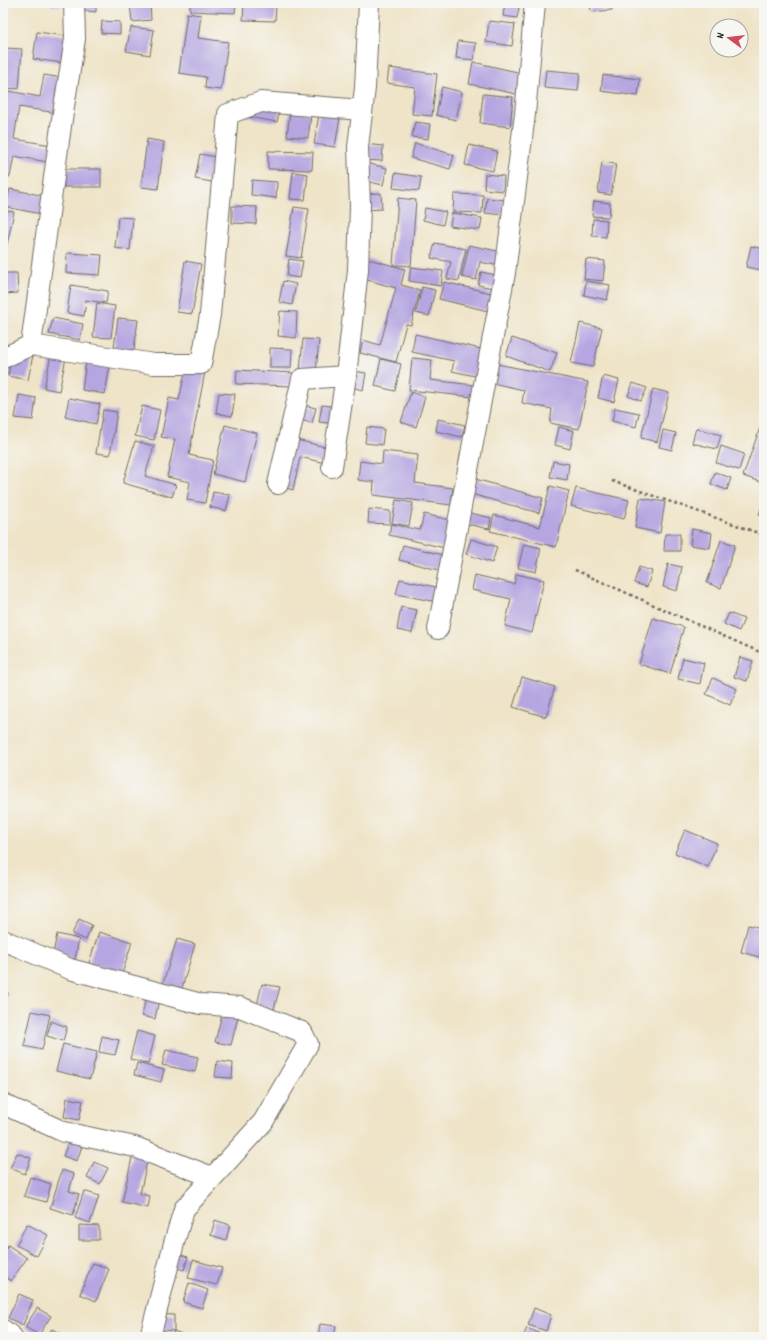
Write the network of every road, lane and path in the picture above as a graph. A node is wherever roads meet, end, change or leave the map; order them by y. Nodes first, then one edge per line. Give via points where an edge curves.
1 (74, 3) edge
2 (369, 3) edge
3 (535, 3) edge
4 (362, 110) junction
5 (32, 345) junction
6 (3, 358) edge
7 (346, 376) junction
8 (332, 467) dead end
9 (612, 481) dead end
10 (278, 484) dead end
11 (764, 535) edge
12 (575, 570) dead end
13 (438, 629) dead end
14 (764, 654) edge
15 (3, 940) edge
16 (3, 1104) edge
17 (212, 1177) junction
18 (3, 1330) edge
19 (12, 1337) edge
20 (150, 1337) edge

1 - 5 street via 75,38
2 - 4 street
3 - 13 street via 525,114 505,273
4 - 5 street via 260,102 228,114 210,315 202,364 154,364
4 - 7 street via 358,147 358,270
5 - 6 street
7 - 8 street
7 - 10 street via 302,379
9 - 11 path
12 - 14 path
15 - 17 street via 70,969 200,1004 240,1007 302,1032 308,1044 263,1122
16 - 17 street via 64,1132 135,1147
17 - 20 street via 184,1209
18 - 19 street

